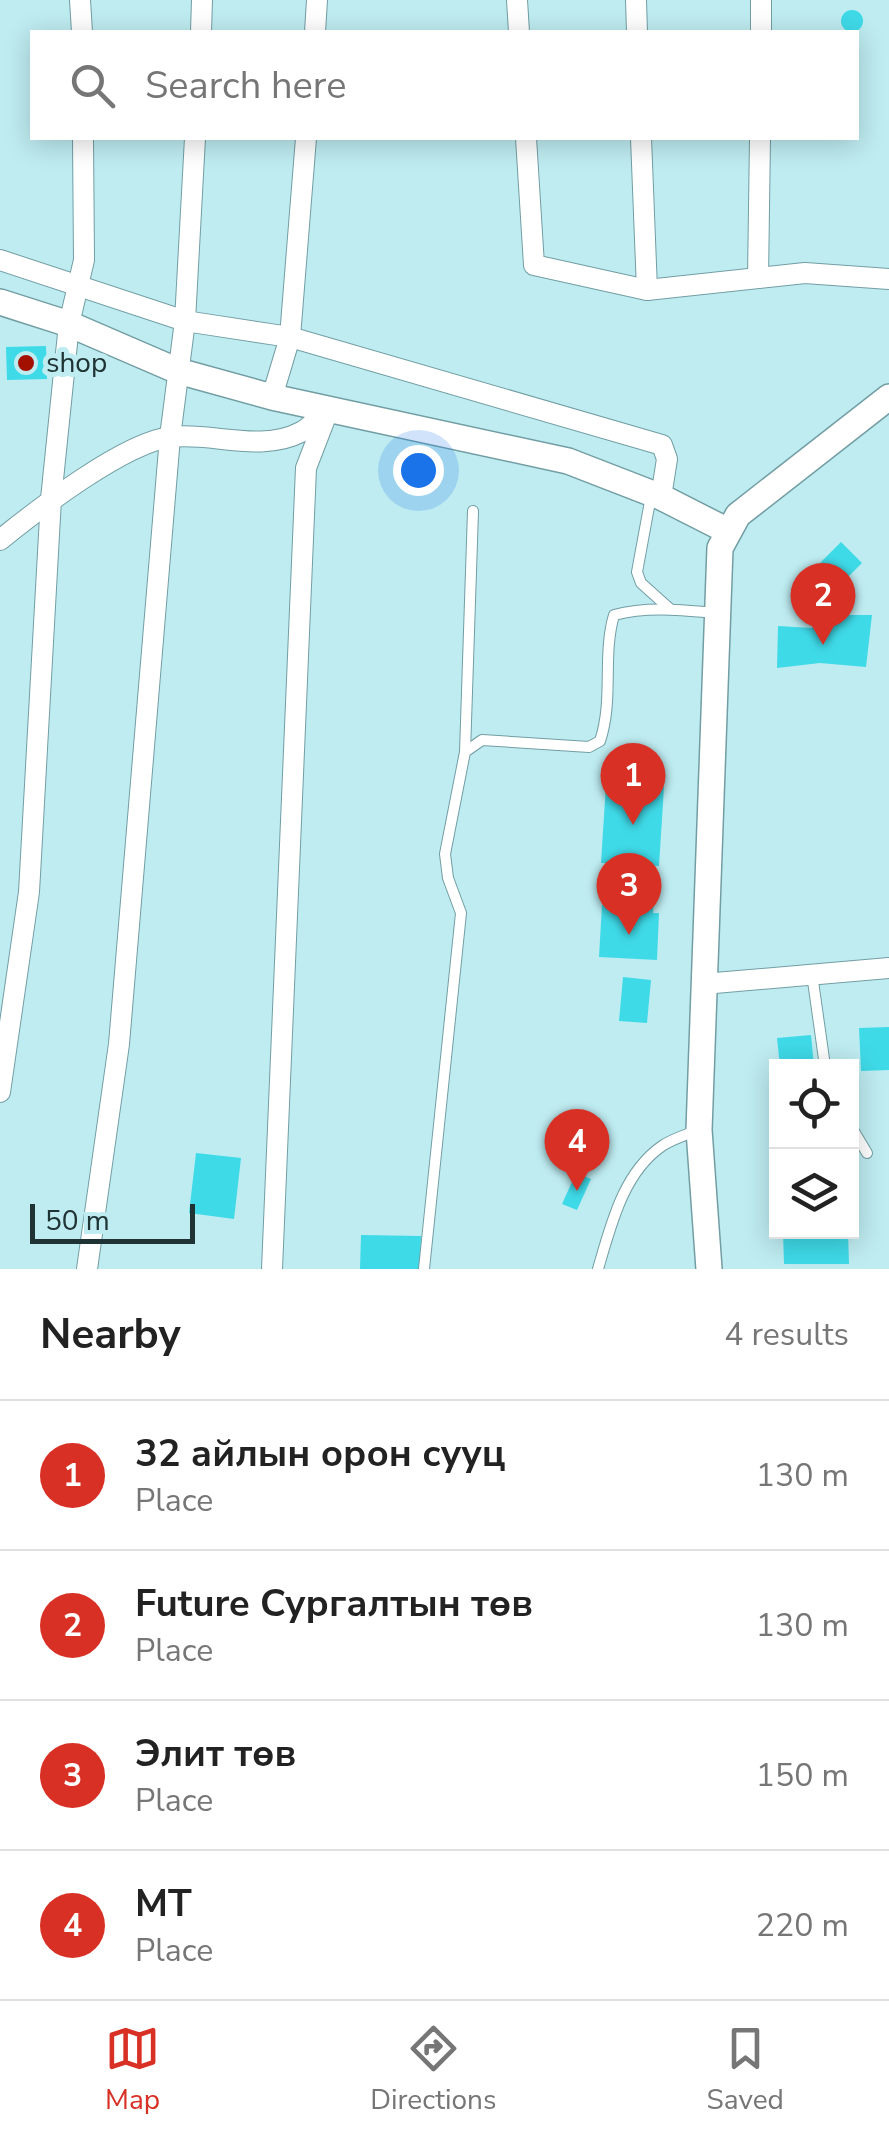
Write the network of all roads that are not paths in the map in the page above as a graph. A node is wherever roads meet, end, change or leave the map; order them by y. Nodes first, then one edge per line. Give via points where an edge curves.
1 (80, 0) edge
2 (202, 0) edge
3 (318, 0) edge
4 (516, 0) edge
5 (636, 0) edge
6 (761, 0) edge
7 (82, 30) edge
8 (201, 30) edge
9 (315, 30) edge
10 (519, 30) edge
11 (638, 30) edge
12 (760, 30) edge
13 (83, 140) edge
14 (195, 140) edge
15 (306, 140) edge
16 (526, 140) edge
17 (642, 140) edge
18 (760, 140) edge
19 (0, 260) edge
20 (758, 278) junction
21 (889, 279) edge
22 (77, 288) junction
23 (647, 290) junction
24 (0, 302) edge
25 (185, 321) junction
26 (69, 324) junction
27 (290, 337) junction
28 (178, 371) junction
29 (272, 397) junction
30 (889, 397) edge
31 (328, 412) junction
32 (170, 437) junction
33 (656, 495) junction
34 (51, 499) junction
35 (472, 511) dead end
36 (728, 530) junction
37 (0, 540) edge
38 (670, 609) junction
39 (717, 613) junction
40 (465, 752) junction
41 (889, 968) edge
42 (812, 974) junction
43 (703, 984) junction
44 (824, 1059) edge
45 (0, 1092) edge
46 (699, 1130) junction
47 (859, 1140) edge
48 (867, 1153) dead end
49 (87, 1269) edge
50 (272, 1269) edge
51 (424, 1269) edge
52 (598, 1269) edge
53 (709, 1269) edge

1 - 7 street
2 - 8 street
3 - 9 street
4 - 10 street
5 - 11 street
6 - 12 street
13 - 22 street via 84,260
14 - 25 street
15 - 27 street
16 - 23 street via 534,265
17 - 23 street
18 - 20 street
19 - 22 street
20 - 21 street via 805,273
20 - 23 street
22 - 25 street
22 - 26 street
24 - 26 street
25 - 27 street
25 - 28 street
26 - 28 street
26 - 34 street
27 - 29 street
27 - 33 street via 662,444 667,458
28 - 29 street
28 - 32 street
29 - 31 street
30 - 36 street via 738,514
31 - 32 street via 300,433 266,441
31 - 33 street via 568,461
31 - 50 street via 306,468
32 - 34 street via 133,450
32 - 49 street via 119,1044
33 - 36 street
33 - 38 lane via 637,572
34 - 37 street
34 - 45 street via 29,892
35 - 40 lane
36 - 39 street via 720,548
38 - 39 lane
38 - 40 lane via 614,615 600,741 589,747 482,740
39 - 43 street
40 - 51 lane via 445,854 461,914
41 - 42 street
42 - 43 street
42 - 44 lane
43 - 46 street
46 - 52 lane via 664,1144 639,1166
46 - 53 street
47 - 48 lane

